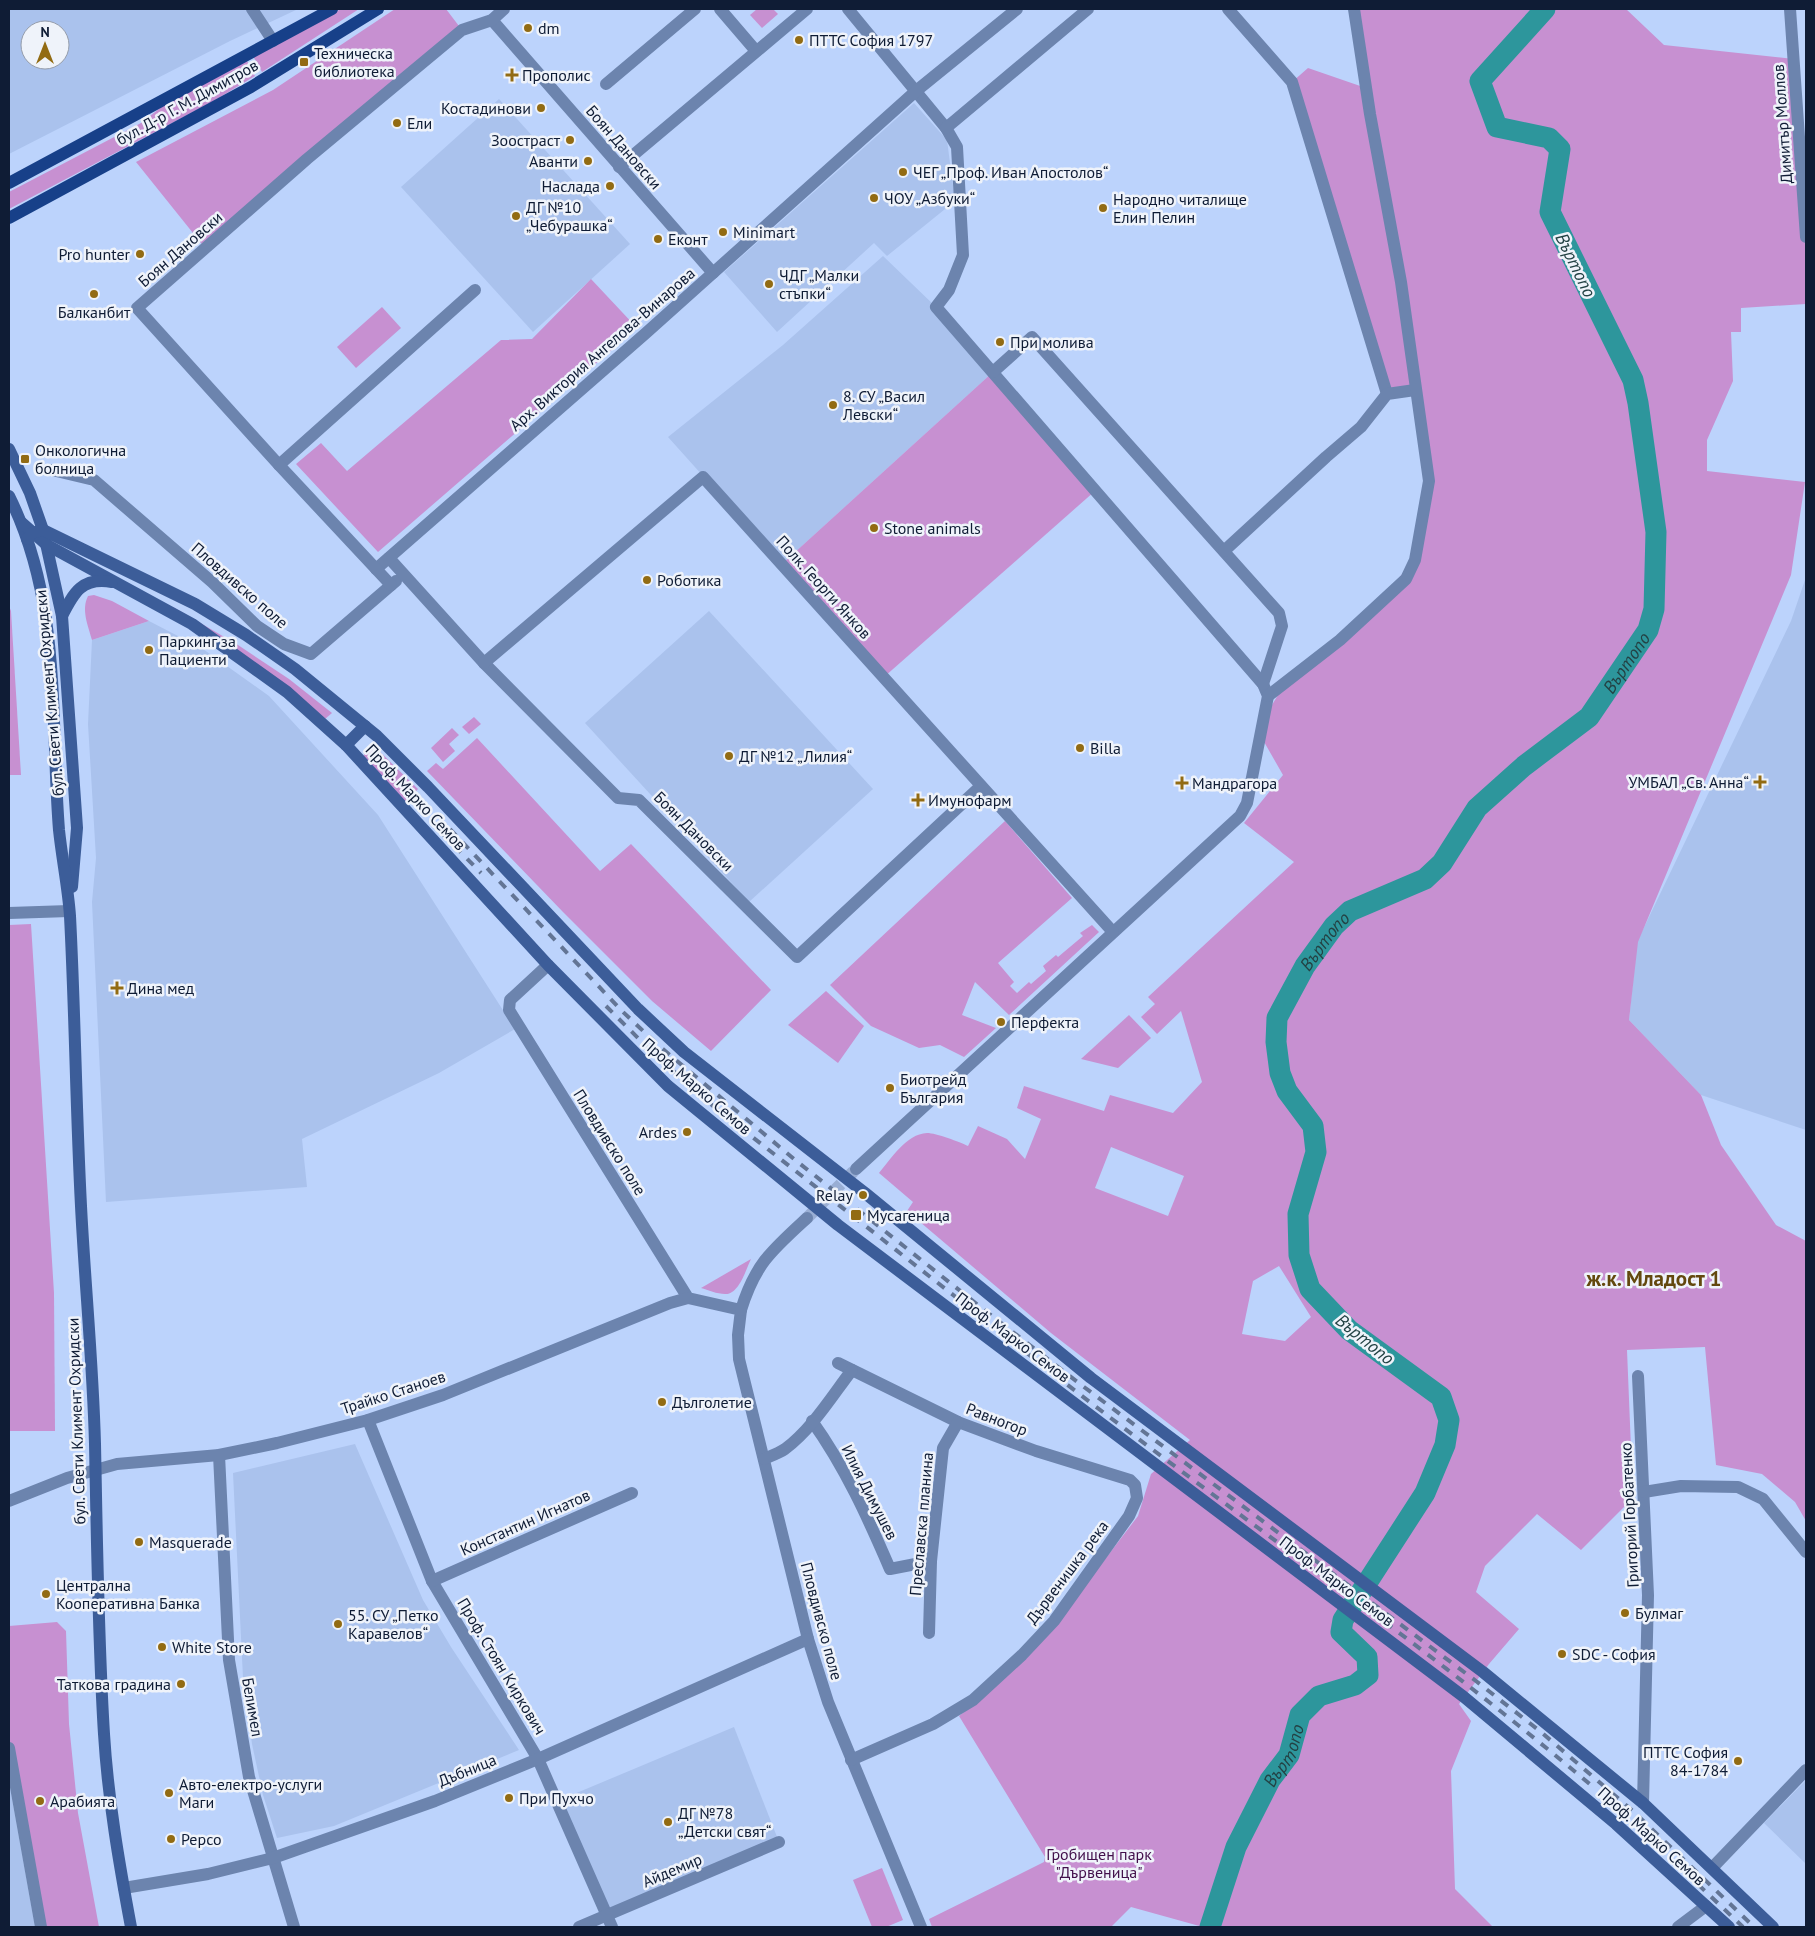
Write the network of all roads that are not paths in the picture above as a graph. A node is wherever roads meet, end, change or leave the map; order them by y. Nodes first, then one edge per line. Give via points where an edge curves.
1 (252, 9) edge
2 (332, 9) edge
3 (378, 9) edge
4 (504, 9) edge
5 (695, 9) edge
6 (720, 9) edge
7 (807, 9) edge
8 (848, 9) edge
9 (1017, 9) edge
10 (1088, 9) edge
11 (1228, 9) edge
12 (1354, 9) edge
13 (1790, 9) edge
14 (492, 20) junction
15 (273, 41) junction
16 (756, 51) junction
17 (606, 84) dead end
18 (916, 91) junction
19 (946, 128) junction
20 (619, 167) junction
21 (9, 183) edge
22 (9, 218) edge
23 (1806, 237) edge
24 (712, 273) junction
25 (475, 290) dead end
26 (993, 372) junction
27 (1415, 390) junction
28 (1387, 394) junction
29 (9, 449) edge
30 (279, 465) junction
31 (52, 470) dead end
32 (9, 496) edge
33 (34, 534) junction
34 (47, 545) junction
35 (1224, 551) junction
36 (389, 558) junction
37 (376, 569) junction
38 (404, 575) junction
39 (117, 583) junction
40 (391, 586) junction
41 (62, 616) junction
42 (484, 662) junction
43 (1263, 684) junction
44 (1268, 696) junction
45 (365, 726) junction
46 (346, 745) junction
47 (981, 786) junction
48 (69, 911) junction
49 (9, 913) edge
50 (1113, 932) junction
51 (548, 965) junction
52 (856, 1169) tunnel mouth
53 (806, 1218) tunnel mouth
54 (688, 1298) junction
55 (741, 1310) junction
56 (838, 1363) dead end
57 (852, 1370) junction
58 (1638, 1376) dead end
59 (368, 1420) junction
60 (812, 1421) junction
61 (958, 1422) junction
62 (219, 1455) junction
63 (764, 1459) junction
64 (95, 1470) junction
65 (1135, 1485) joint
66 (1644, 1492) junction
67 (632, 1493) dead end
68 (9, 1501) edge
69 (1806, 1552) edge
70 (931, 1561) junction
71 (432, 1581) junction
72 (929, 1633) dead end
73 (808, 1638) junction
74 (9, 1748) edge
75 (538, 1759) junction
76 (851, 1760) junction
77 (1806, 1770) edge
78 (1643, 1803) junction
79 (778, 1842) dead end
80 (273, 1858) junction
81 (1712, 1868) junction
82 (124, 1888) junction
83 (1706, 1906) junction
84 (609, 1921) edge
85 (41, 1927) edge
86 (130, 1927) edge
87 (294, 1927) edge
88 (579, 1927) edge
89 (921, 1927) edge
90 (1678, 1927) edge
91 (1729, 1927) edge
92 (1773, 1927) edge

1 - 15 street
2 - 15 main road, бул. Д-р Г. М. Димитров
3 - 22 main road, бул. Д-р Г. М. Димитров via 251,87
4 - 14 street, Боян Дановски
5 - 17 street
6 - 16 street
7 - 16 street
8 - 18 street
9 - 18 street, Арх. Виктория Ангелова-Винарова
10 - 19 street
11 - 28 street via 1292,82
12 - 27 street via 1401,282
13 - 23 street, Димитър Моллов
14 - 20 street, Боян Дановски
14 - 30 street, Боян Дановски via 462,30 307,158 137,308
15 - 21 main road, бул. Д-р Г. М. Димитров
16 - 20 street
18 - 19 street
18 - 24 street, Арх. Виктория Ангелова-Винарова
19 - 26 street via 957,147 963,255 949,290 936,307
20 - 24 street, Боян Дановски
24 - 36 street, Арх. Виктория Ангелова-Винарова
25 - 30 street
26 - 35 street via 1032,337
26 - 43 street
27 - 28 street
27 - 44 street via 1429,481 1415,560 1406,579 1353,628
28 - 35 street via 1361,427
29 - 33 main road, бул. Свети Климент Охридски via 30,493
30 - 37 street, Боян Дановски
31 - 40 street, Пловдивско поле via 94,480 212,582 257,626 284,644 311,654
32 - 33 main road, бул. Свети Климент Охридски via 22,523
33 - 34 main road, бул. Свети Климент Охридски
33 - 45 main road, Проф. Марко Семов via 194,604 295,669
33 - 48 main road, бул. Свети Климент Охридски via 51,656 59,829
34 - 39 main road, Проф. Марко Семов
34 - 41 main road, бул. Свети Климент Охридски
35 - 43 street via 1280,614 1282,626
36 - 37 street, Арх. Виктория Ангелова-Винарова
36 - 38 street, Боян Дановски
37 - 40 street, Боян Дановски
38 - 40 street, Пловдивско поле
38 - 42 street, Боян Дановски
39 - 41 main road via 95,581 86,584 71,597
39 - 46 main road, Проф. Марко Семов via 192,624 232,651 287,692
41 - 48 main road, бул. Свети Климент Охридски via 77,828
42 - 47 street, Боян Дановски via 618,798 639,800 797,957
42 - 47 street, Полк. Георги Янков via 703,477
43 - 44 street
44 - 50 street via 1247,803 1240,816
45 - 46 main road, Проф. Марко Семов
45 - 78 main road, Проф. Марко Семов via 428,787 638,1009 684,1052 865,1193 1091,1378 1482,1672
46 - 51 main road, Проф. Марко Семов
47 - 50 street, Полк. Георги Янков
48 - 49 street
48 - 64 main road, бул. Свети Климент Охридски
50 - 52 street
51 - 54 street, Пловдивско поле via 510,1000 509,1010
51 - 83 main road, Проф. Марко Семов via 688,1103 838,1225 1464,1697 1616,1824
53 - 55 street, Пловдивско поле via 764,1258
54 - 55 street
54 - 59 street, Трайко Станоев
55 - 63 street, Пловдивско поле via 738,1359
56 - 57 street, Равногор
57 - 60 street
57 - 61 street, Равногор
58 - 66 street, Григорий Горбатенко
59 - 62 street, Трайко Станоев
59 - 71 street, Проф. Стоян Киркович
60 - 63 street via 783,1450
60 - 70 street, Илия Димушев via 853,1487 890,1569
61 - 65 street, Равногор via 1036,1451 1130,1480
61 - 70 street, Преславска планина via 943,1448
62 - 64 street, Трайко Станоев via 117,1464
62 - 80 street, Белимел via 229,1660 248,1777
63 - 73 street, Пловдивско поле
64 - 68 street, Трайко Станоев
64 - 82 main road, бул. Свети Климент Охридски via 104,1735 111,1808
65 - 76 street, Дървенишка река via 1137,1498 1130,1516 1054,1621 1022,1655 973,1700 954,1712
66 - 69 street via 1681,1486 1738,1487 1763,1499
66 - 78 street, Григорий Горбатенко via 1648,1596
67 - 71 street, Константин Игнатов
70 - 72 street, Преславска планина
71 - 75 street, Проф. Стоян Киркович
73 - 75 street, Дъбница
73 - 76 street, Пловдивско поле
74 - 85 street
75 - 80 street, Дъбница via 434,1801
75 - 84 street, Проф. Стоян Киркович
76 - 89 street, Пловдивско поле
77 - 81 street
78 - 81 main road, Проф. Марко Семов
79 - 84 street, Айдемир
80 - 82 street, Дъбница via 208,1874
80 - 87 street, Белимел
81 - 92 main road, Проф. Марко Семов
82 - 86 main road, бул. Свети Климент Охридски
83 - 90 street
83 - 91 main road, Проф. Марко Семов
84 - 88 street, Айдемир

